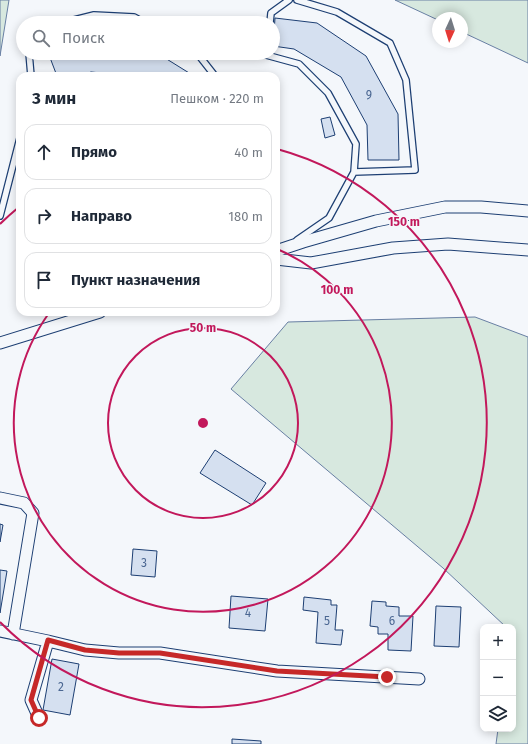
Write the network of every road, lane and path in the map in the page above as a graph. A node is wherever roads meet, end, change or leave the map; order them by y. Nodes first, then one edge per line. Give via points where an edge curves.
1 (289, 0) edge
2 (297, 0) edge
3 (90, 16) edge
4 (114, 16) edge
5 (271, 16) edge
6 (280, 58) edge
7 (30, 60) edge
8 (203, 60) edge
9 (31, 72) edge
10 (212, 72) edge
11 (16, 154) edge
12 (354, 172) junction
13 (528, 211) edge
14 (0, 216) edge
15 (287, 248) junction
16 (280, 250) edge
17 (528, 250) edge
18 (280, 259) edge
19 (87, 316) edge
20 (0, 343) edge
21 (0, 498) edge
22 (0, 631) edge
23 (13, 634) junction
24 (48, 640) junction
25 (419, 679) dead end
26 (39, 718) dead end

1 - 5 lane via 271,13
2 - 12 lane via 337,12 390,43 406,80 415,170
3 - 4 lane
6 - 12 lane via 299,64 328,93 356,144
7 - 9 lane
8 - 10 lane
11 - 14 lane
12 - 15 lane via 329,218
13 - 15 street via 446,207 376,222
15 - 16 street
17 - 18 street via 448,244 393,248 311,263
19 - 20 street
21 - 23 street via 24,503 33,513
22 - 23 street
23 - 24 street
24 - 25 street via 85,650 160,653 277,671
24 - 26 street via 31,700

